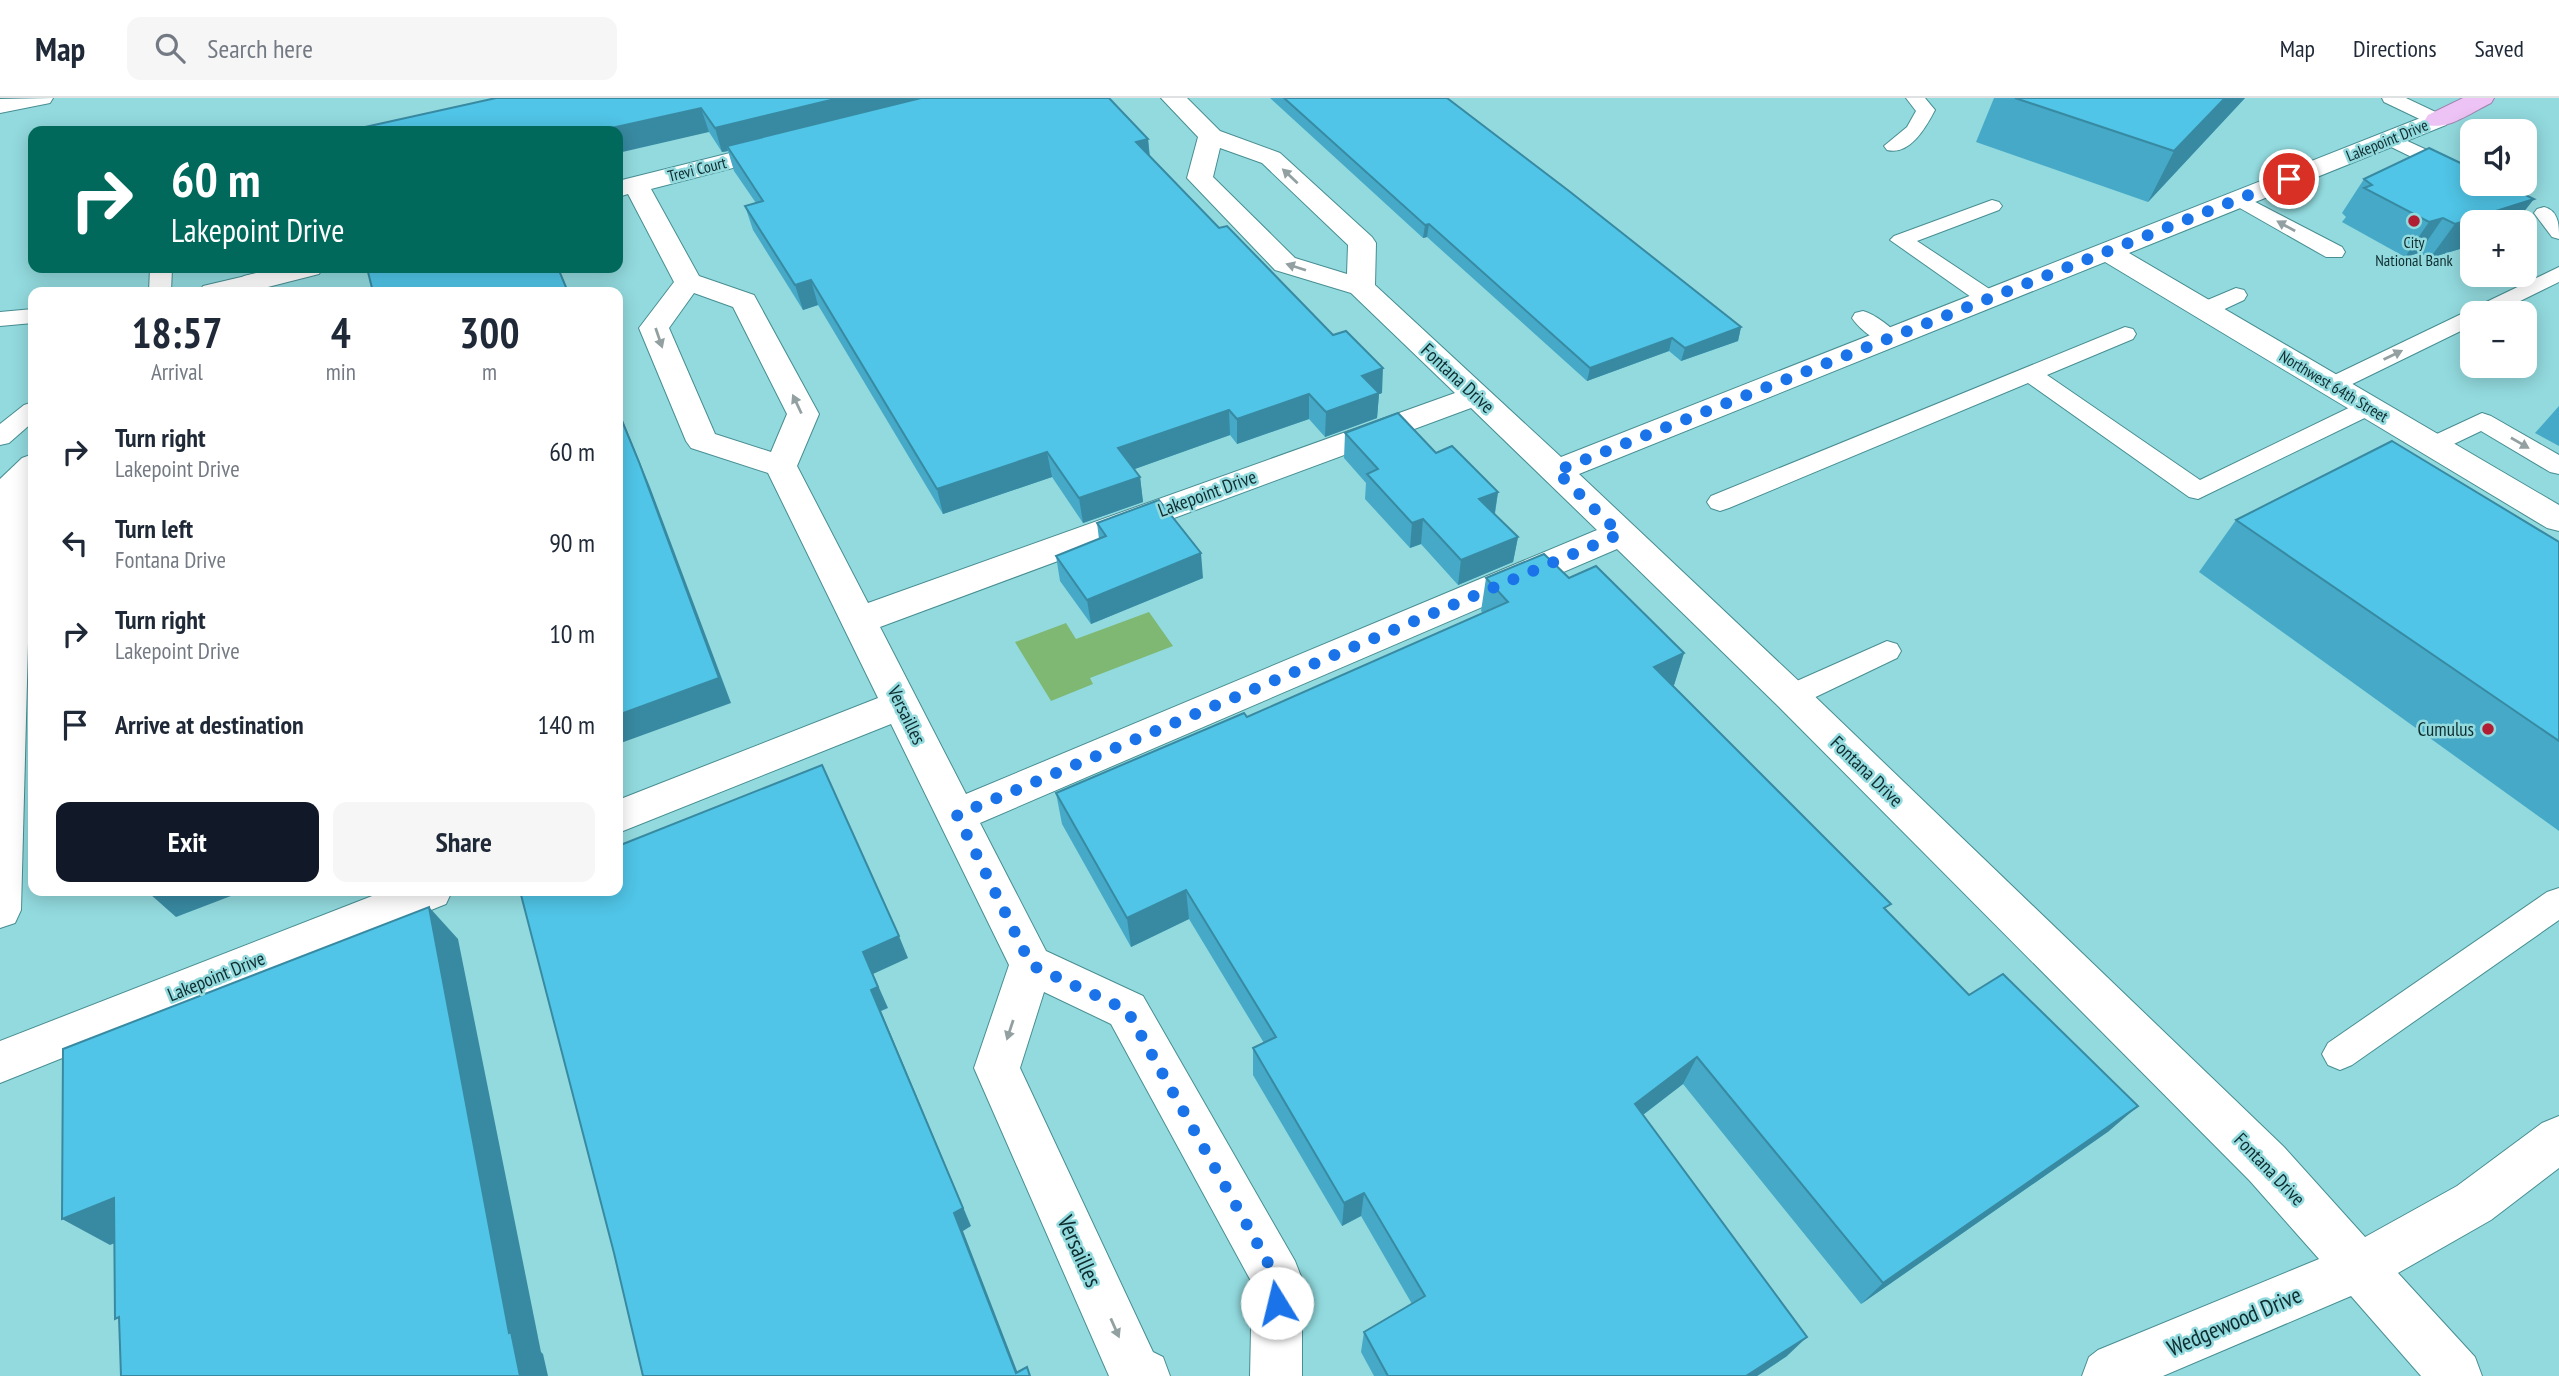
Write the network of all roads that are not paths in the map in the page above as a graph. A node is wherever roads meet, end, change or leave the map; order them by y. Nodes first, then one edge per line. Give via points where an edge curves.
1 (41, 98) edge
2 (1172, 98) edge
3 (1915, 98) edge
4 (2390, 98) edge
5 (2482, 98) edge
6 (0, 106) edge
7 (2437, 120) junction
8 (1211, 136) junction
9 (2390, 139) junction
10 (807, 142) edge
11 (1894, 146) dead end
12 (2433, 160) edge
13 (627, 187) edge
14 (2238, 200) junction
15 (1992, 206) dead end
16 (2544, 213) dead end
17 (2559, 233) edge
18 (2108, 252) junction
19 (2334, 252) dead end
20 (293, 273) edge
21 (2559, 274) edge
22 (688, 282) junction
23 (248, 287) edge
24 (1361, 287) junction
25 (2236, 295) dead end
26 (1989, 299) junction
27 (2504, 301) edge
28 (2206, 309) junction
29 (28, 316) edge
30 (1863, 318) dead end
31 (0, 319) edge
32 (2460, 322) edge
33 (2125, 334) dead end
34 (1889, 338) junction
35 (2029, 373) junction
36 (2332, 385) junction
37 (1475, 396) junction
38 (2369, 407) junction
39 (28, 414) edge
40 (0, 437) edge
41 (2435, 446) junction
42 (781, 466) junction
43 (2559, 466) edge
44 (28, 470) edge
45 (1556, 471) junction
46 (1720, 502) dead end
47 (2559, 520) edge
48 (1620, 534) junction
49 (860, 620) junction
50 (1887, 651) dead end
51 (1791, 696) junction
52 (901, 704) junction
53 (623, 815) edge
54 (957, 815) junction
55 (418, 896) edge
56 (2559, 902) edge
57 (0, 910) edge
58 (1031, 965) junction
59 (2340, 1054) dead end
60 (0, 1062) edge
61 (2559, 1139) edge
62 (2360, 1267) junction
63 (1144, 1376) edge
64 (1276, 1376) edge
65 (2108, 1376) edge
66 (2456, 1376) edge

1 - 6 street
2 - 8 street
3 - 11 lane via 1926,110 1915,130
4 - 7 lane
5 - 7 highway
7 - 9 street, Lakepoint Drive
24 -> 8 street via 1362,243 1271,158
24 -> 8 street, Fontana Drive via 1285,264 1275,255 1200,178
9 - 12 lane
9 - 14 street, Lakepoint Drive
10 - 13 street, Trevi Court
13 - 22 street
14 - 18 street, Lakepoint Drive
19 -> 14 lane
15 - 26 lane via 1901,240
16 - 17 lane
18 - 26 street, Lakepoint Drive
18 - 28 street, Northwest 64th Street
20 - 23 street
21 - 27 lane
42 -> 22 street via 803,414 744,301
22 -> 42 street via 654,328 702,441
24 - 37 street, Fontana Drive
25 - 28 lane
26 - 34 street, Lakepoint Drive
28 - 36 street, Northwest 64th Street
29 - 31 lane
30 - 34 lane
36 -> 32 lane
33 - 35 lane
34 - 45 street, Lakepoint Drive
35 - 38 lane via 2198,491
35 - 46 lane
36 - 38 street, Northwest 64th Street
37 - 45 street, Fontana Drive
37 - 49 street, Lakepoint Drive
38 - 41 street, Northwest 64th Street
39 - 40 lane
41 -> 43 lane via 2482,421
41 - 47 street, Northwest 64th Street
42 - 49 street, Versailles
44 - 57 street via 16,480
45 - 48 street, Fontana Drive
48 - 51 street, Fontana Drive
48 - 54 street
49 - 52 street, Versailles
50 - 51 lane
51 - 62 street, Fontana Drive via 2267,1164
52 - 53 street
52 - 54 street, Versailles
54 - 58 street, Versailles
55 - 60 street, Lakepoint Drive
56 - 59 lane
58 -> 63 street, Versailles via 997,1068 1134,1371
58 - 64 street via 1127,1010 1277,1279
61 - 62 street, Wedgewood Drive via 2474,1203
62 - 65 street, Wedgewood Drive
62 - 66 street

